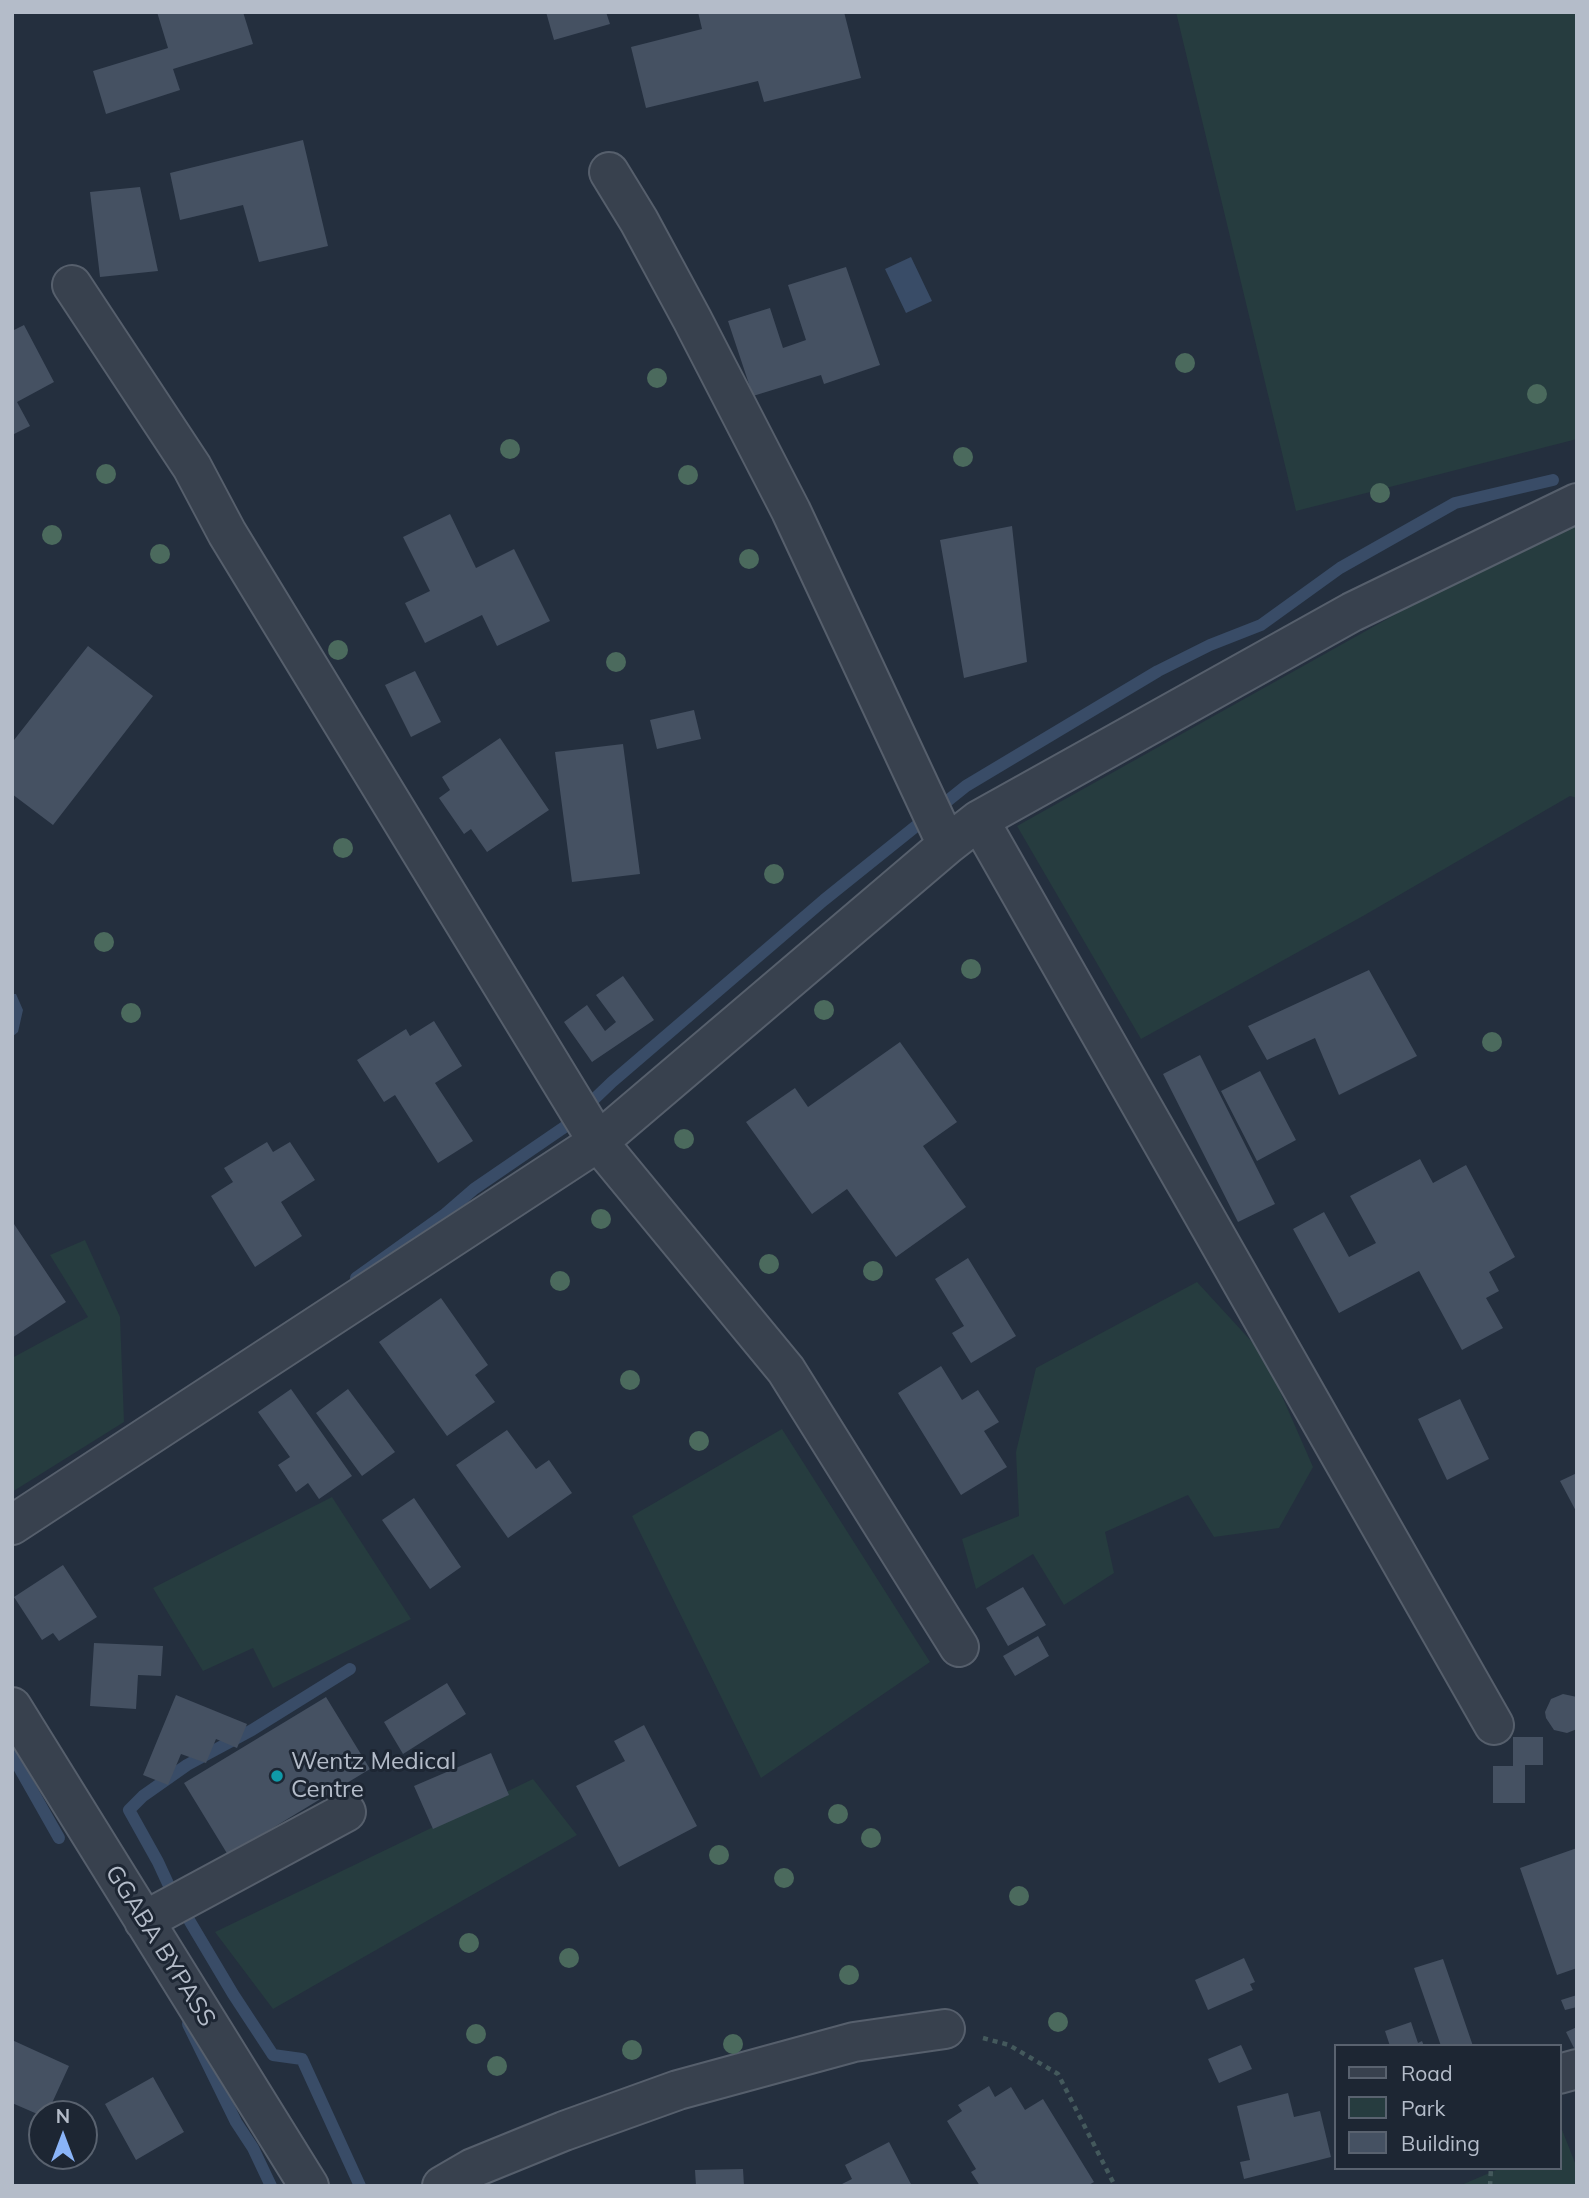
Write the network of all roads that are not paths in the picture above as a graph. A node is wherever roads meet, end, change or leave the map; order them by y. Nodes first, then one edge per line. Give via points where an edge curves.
1 (609, 172) dead end
2 (72, 285) dead end
3 (1577, 503) edge
4 (979, 820) junction
5 (947, 845) junction
6 (598, 1142) junction
7 (12, 1525) edge
8 (959, 1647) dead end
9 (12, 1707) edge
10 (1494, 1725) dead end
11 (345, 1812) dead end
12 (144, 1920) junction
13 (945, 2029) road end
14 (309, 2186) edge
15 (442, 2186) edge

1 - 5 street via 686,307 791,511
2 - 6 street via 191,467
3 - 4 street via 1352,612
4 - 5 street
4 - 10 street
5 - 6 street
6 - 7 street
6 - 8 street via 786,1370
9 - 12 street, GGABA BYPASS
11 - 12 street
12 - 14 street, GGABA BYPASS
13 - 15 street via 854,2042 678,2090 473,2168

